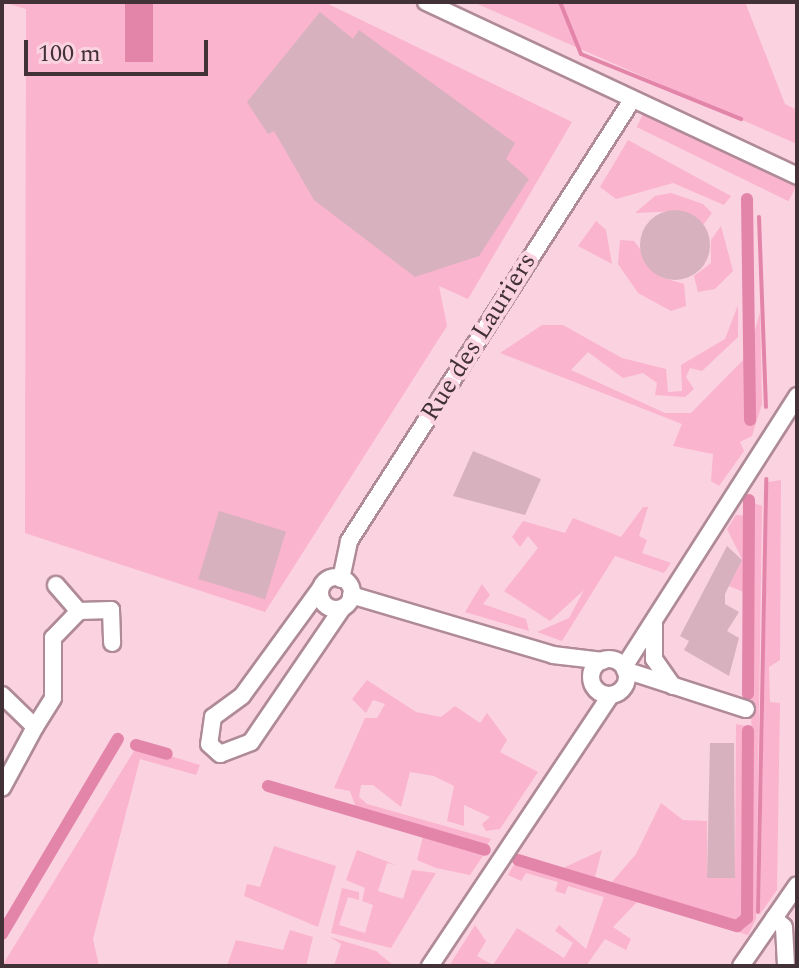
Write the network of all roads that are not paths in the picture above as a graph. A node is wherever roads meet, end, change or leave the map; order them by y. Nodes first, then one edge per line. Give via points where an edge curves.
1 (426, 2) edge
2 (632, 100) junction
3 (797, 176) edge
4 (797, 396) edge
5 (341, 579) junction
6 (56, 585) dead end
7 (320, 589) junction
8 (347, 601) junction
9 (79, 611) junction
10 (655, 618) junction
11 (112, 643) dead end
12 (638, 644) junction
13 (553, 655) junction
14 (605, 660) junction
15 (625, 674) junction
16 (592, 683) junction
17 (678, 690) junction
18 (2, 695) edge
19 (610, 696) junction
20 (746, 709) dead end
21 (35, 727) junction
22 (577, 737) junction
23 (2, 788) edge
24 (797, 885) edge
25 (774, 918) junction
26 (430, 966) edge
27 (741, 966) edge
28 (786, 966) edge

1 - 2 street
2 - 3 street
2 - 5 street, Rue des Lauriers via 349,541
4 - 10 street
5 - 7 street
5 - 8 street
6 - 9 street
7 - 8 street via 324,604
7 - 8 street via 242,696 213,717 209,744 220,754 251,742
8 - 13 street
9 - 11 street via 111,610
9 - 21 street via 53,638 53,698
10 - 12 street
10 - 17 street via 654,659
12 - 14 street
12 - 15 street
13 - 14 street
13 - 16 street
14 - 15 street
14 - 16 street
15 - 17 street
15 - 19 street
16 - 19 street
16 - 22 street
17 - 20 street
18 - 21 street
19 - 22 street
21 - 23 street
22 - 26 street
24 - 25 street
25 - 27 street
25 - 28 street via 784,927

